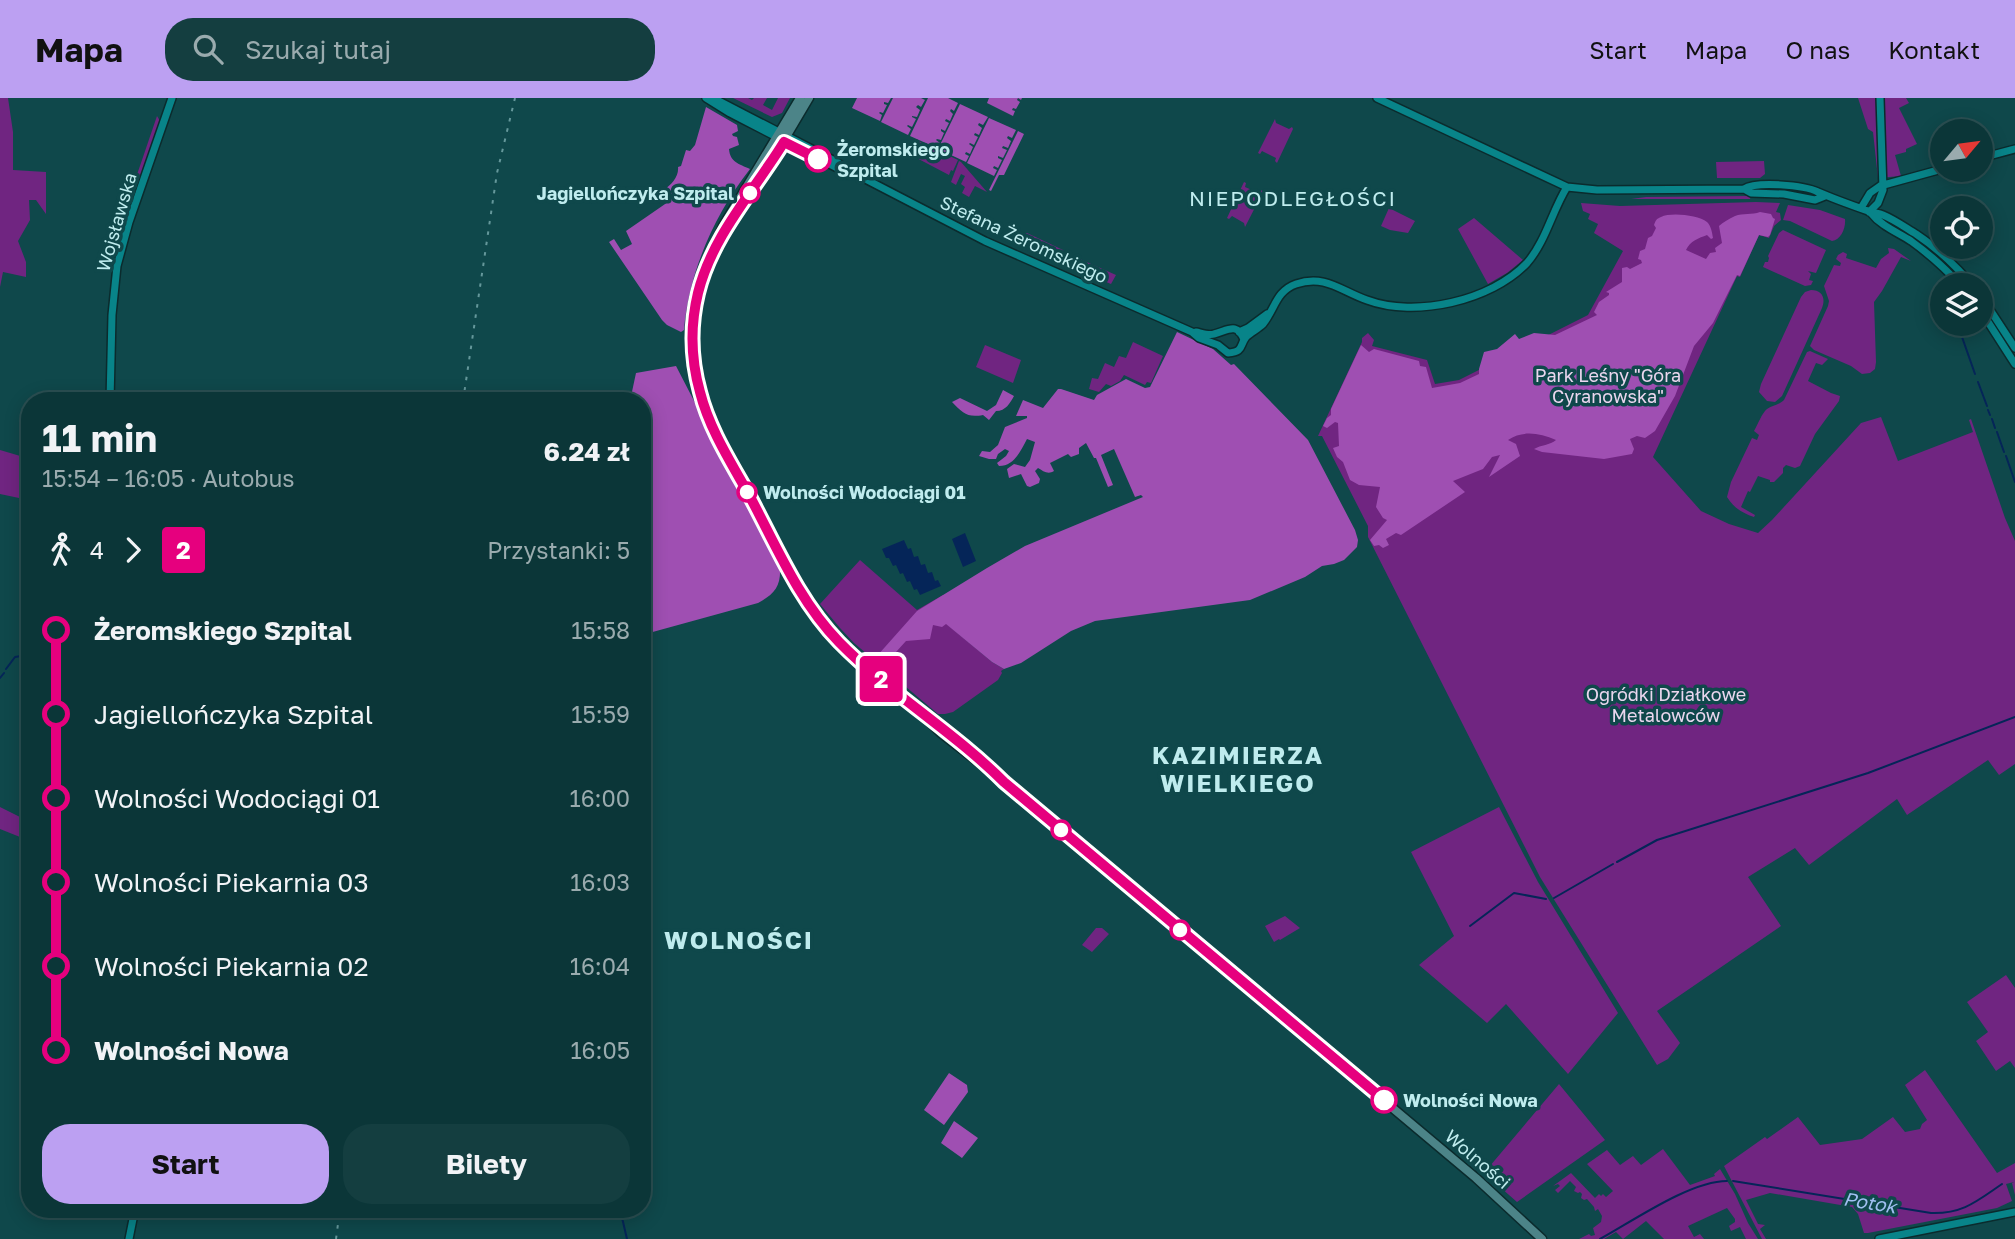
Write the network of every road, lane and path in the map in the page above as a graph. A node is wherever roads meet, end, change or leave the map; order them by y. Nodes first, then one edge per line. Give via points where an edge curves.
1 (172, 98) edge
2 (706, 98) edge
3 (713, 98) edge
4 (800, 98) edge
5 (809, 98) edge
6 (1377, 98) edge
7 (1880, 98) edge
8 (782, 137) junction
9 (2015, 149) edge
10 (1993, 155) edge
11 (1930, 172) edge
12 (1883, 186) junction
13 (1567, 187) junction
14 (1867, 211) junction
15 (1948, 273) edge
16 (1960, 273) edge
17 (1268, 314) junction
18 (1993, 314) edge
19 (1993, 330) edge
20 (1192, 332) junction
21 (1239, 332) junction
22 (1217, 333) junction
23 (1244, 340) junction
24 (1218, 345) junction
25 (2015, 348) edge
26 (2015, 364) edge
27 (110, 392) edge
28 (2015, 1212) edge
29 (133, 1218) edge
30 (129, 1239) edge
31 (1542, 1239) edge
32 (1879, 1239) edge

1 - 27 street, Wojsławska via 117,266
2 - 8 street, Stefana Żeromskiego
3 - 8 street, Stefana Żeromskiego
4 - 8 main road
5 - 8 main road
6 - 13 street
7 - 12 street
8 - 20 street, Stefana Żeromskiego via 985,241
8 - 31 main road, Wolności via 715,245 698,292 693,344 706,411 806,599 839,641 920,712 1476,1178
9 - 10 street
11 - 12 street
12 - 14 street via 1878,203
13 - 14 street via 1783,186 1817,191
13 - 17 street via 1527,262 1471,296 1441,305 1402,308 1366,300 1320,280 1306,281 1284,291
14 - 15 street
14 - 16 street via 1881,214 1919,237
17 - 21 street
17 - 23 street
18 - 25 street
19 - 26 street
20 - 22 street, Stefana Żeromskiego
20 - 24 street, Stefana Żeromskiego
21 - 22 street via 1229,328
21 - 23 street
22 - 24 street
23 - 24 street via 1232,353
28 - 32 street
29 - 30 street

